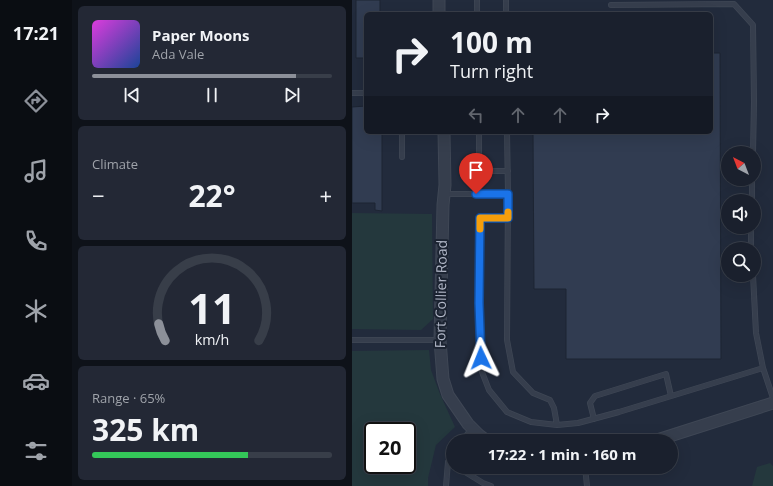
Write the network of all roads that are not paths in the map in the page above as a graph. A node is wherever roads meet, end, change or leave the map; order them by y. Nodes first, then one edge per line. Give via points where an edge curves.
1 (439, 0) edge
2 (477, 0) edge
3 (506, 0) edge
4 (610, 5) dead end
5 (439, 12) edge
6 (477, 12) edge
7 (506, 12) edge
8 (352, 93) edge
9 (364, 93) edge
10 (402, 134) edge
11 (444, 134) edge
12 (479, 134) edge
13 (507, 134) edge
14 (753, 146) edge
15 (402, 157) dead end
16 (508, 171) junction
17 (444, 194) junction
18 (508, 194) junction
19 (508, 218) junction
20 (753, 282) edge
21 (352, 340) edge
22 (440, 340) junction
23 (763, 368) junction
24 (671, 396) junction
25 (773, 398) edge
26 (773, 403) edge
27 (594, 419) junction
28 (558, 425) junction
29 (472, 428) junction
30 (467, 434) edge
31 (479, 434) edge
32 (676, 434) edge
33 (447, 474) edge
34 (468, 474) edge
35 (586, 474) edge
36 (446, 486) edge
37 (491, 486) edge
38 (587, 486) edge

1 - 5 street
2 - 6 lane
3 - 7 lane
4 - 14 lane via 734,4 753,25
8 - 9 lane
10 - 15 lane
11 - 17 street, Fort Collier Road
12 - 16 lane via 479,171
13 - 16 lane
16 - 18 lane
17 - 18 lane
17 - 22 street, Fort Collier Road
18 - 19 lane
19 - 28 lane via 507,340 513,372 532,393 550,400
19 - 28 lane via 480,218 479,303 482,372 489,390 507,412 531,422
20 - 23 lane via 756,333
21 - 22 lane
22 - 29 street, Fort Collier Road via 443,379 448,395
23 - 24 lane
23 - 25 lane
24 - 27 lane
24 - 27 lane via 666,374 594,396 590,403
26 - 32 street
27 - 28 lane
29 - 30 lane
29 - 31 street, Fort Collier Road
33 - 36 lane
34 - 37 lane
35 - 38 lane

